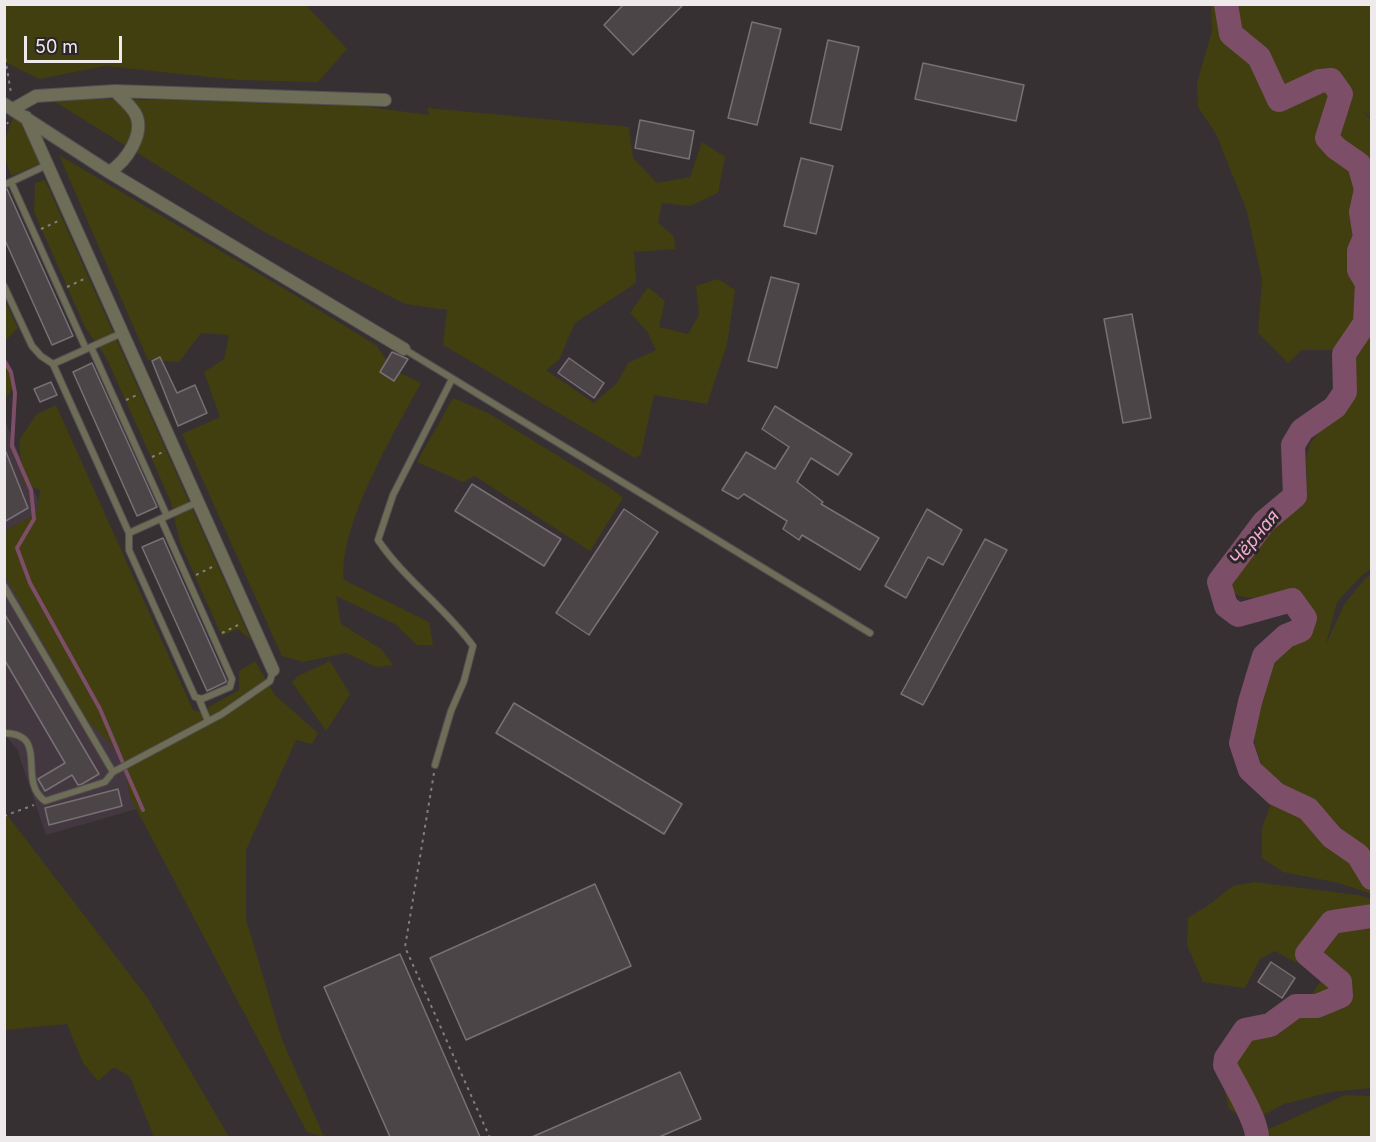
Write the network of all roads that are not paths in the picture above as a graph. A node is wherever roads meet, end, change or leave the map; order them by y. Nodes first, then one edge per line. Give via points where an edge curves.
1 (115, 91) junction
2 (385, 100) dead end
3 (9, 106) edge
4 (26, 117) junction
5 (47, 165) junction
6 (109, 171) junction
7 (8, 183) edge
8 (4, 286) edge
9 (122, 333) junction
10 (88, 348) junction
11 (404, 349) joint
12 (53, 364) junction
13 (452, 379) junction
14 (198, 502) junction
15 (164, 518) junction
16 (129, 533) junction
17 (4, 586) edge
18 (870, 633) dead end
19 (273, 670) joint
20 (199, 699) junction
21 (208, 721) junction
22 (4, 733) edge
23 (435, 765) road end
24 (113, 772) junction

1 - 2 street
1 - 3 street via 36,96
1 - 6 street via 136,114 138,126 134,145
3 - 4 street
4 - 5 street
4 - 6 street
5 - 7 lane
5 - 9 street
6 - 11 street
7 - 10 lane
8 - 12 lane via 32,346
9 - 10 lane
9 - 14 street
10 - 12 lane
10 - 15 lane
11 - 13 lane
12 - 16 lane
13 - 18 lane
13 - 23 lane via 393,495 378,540 473,646
14 - 15 lane
14 - 19 street
15 - 16 lane
15 - 20 lane via 232,679 230,687
16 - 20 lane via 129,550
17 - 24 lane
19 - 21 lane via 270,681
20 - 21 lane
21 - 24 lane
22 - 24 lane via 24,738 32,750 32,783 45,801 105,782

